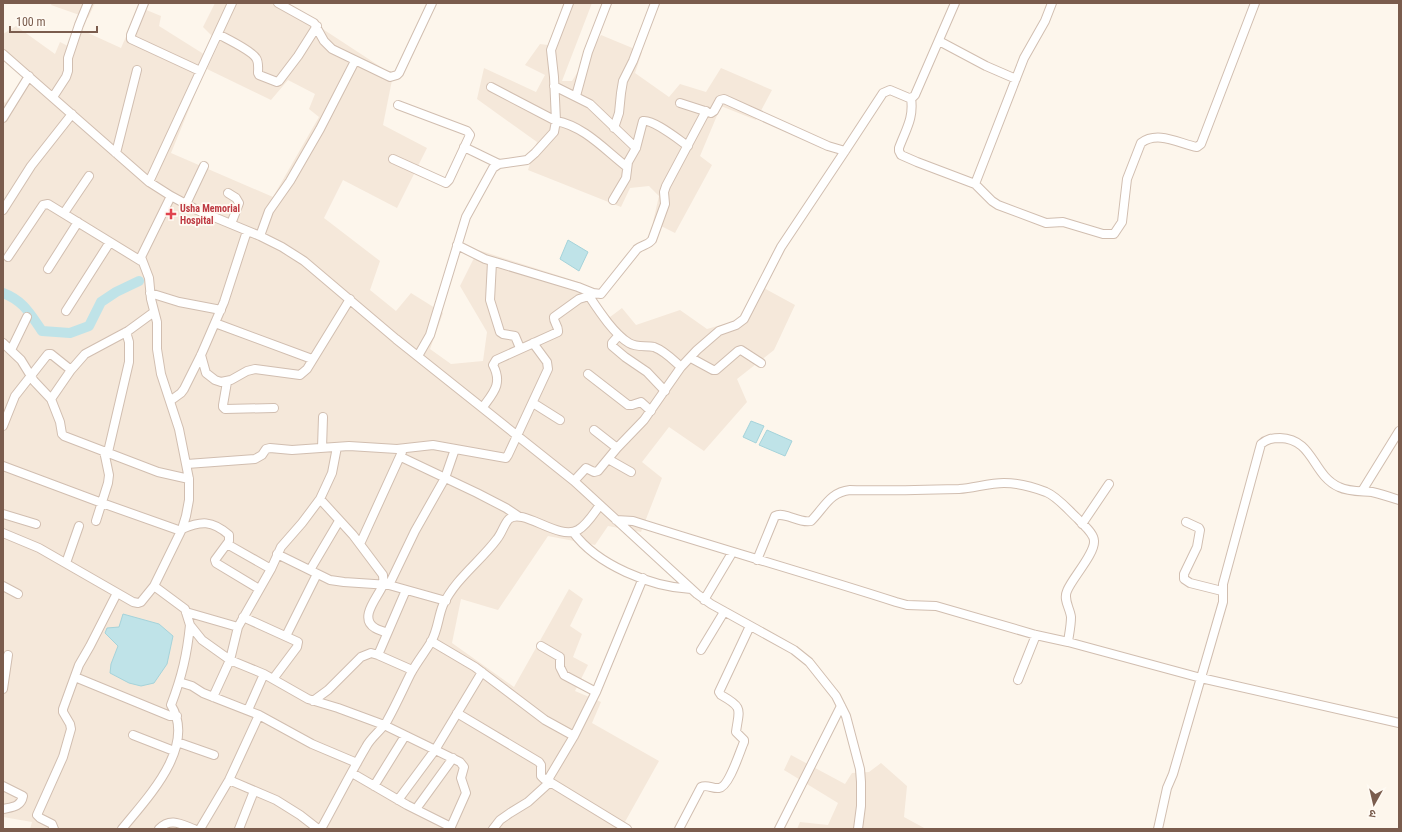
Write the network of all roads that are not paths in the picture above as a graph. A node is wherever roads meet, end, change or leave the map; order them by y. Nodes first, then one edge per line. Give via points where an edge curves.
1 (88, 3) edge
2 (144, 3) edge
3 (232, 3) edge
4 (278, 3) edge
5 (432, 3) edge
6 (569, 3) edge
7 (607, 3) edge
8 (655, 3) edge
9 (955, 3) edge
10 (1052, 3) edge
11 (1255, 3) edge
12 (317, 26) junction
13 (218, 34) junction
14 (939, 41) junction
15 (3, 54) edge
16 (355, 61) junction
17 (137, 70) dead end
18 (200, 71) junction
19 (29, 76) junction
20 (1016, 79) junction
21 (554, 86) junction
22 (491, 87) dead end
23 (576, 96) junction
24 (53, 97) junction
25 (911, 98) junction
26 (680, 103) dead end
27 (398, 106) dead end
28 (706, 111) junction
29 (72, 114) junction
30 (3, 118) edge
31 (556, 121) junction
32 (614, 128) junction
33 (688, 146) junction
34 (464, 147) junction
35 (636, 148) junction
36 (845, 151) junction
37 (116, 153) junction
38 (393, 159) dead end
39 (499, 164) junction
40 (204, 166) dead end
41 (627, 167) junction
42 (89, 176) dead end
43 (149, 182) junction
44 (975, 184) junction
45 (228, 193) dead end
46 (171, 196) junction
47 (613, 200) dead end
48 (186, 204) junction
49 (4, 205) edge
50 (64, 213) junction
51 (78, 222) junction
52 (231, 224) junction
53 (247, 231) junction
54 (260, 236) junction
55 (110, 242) junction
56 (457, 245) junction
57 (8, 257) dead end
58 (141, 261) junction
59 (492, 262) junction
60 (48, 269) dead end
61 (150, 293) junction
62 (591, 295) junction
63 (350, 298) junction
64 (221, 310) junction
65 (66, 311) dead end
66 (154, 312) junction
67 (27, 317) dead end
68 (215, 323) junction
69 (129, 330) junction
70 (619, 335) junction
71 (3, 343) edge
72 (533, 343) junction
73 (520, 348) junction
74 (11, 350) junction
75 (201, 355) junction
76 (418, 356) junction
77 (691, 358) junction
78 (312, 359) junction
79 (761, 363) dead end
80 (681, 367) junction
81 (71, 370) junction
82 (588, 374) dead end
83 (30, 376) junction
84 (227, 382) junction
85 (665, 391) junction
86 (51, 399) junction
87 (170, 401) junction
88 (533, 403) junction
89 (483, 407) junction
90 (274, 408) dead end
91 (651, 411) junction
92 (323, 417) dead end
93 (560, 420) dead end
94 (3, 426) edge
95 (594, 430) dead end
96 (1399, 431) edge
97 (517, 435) junction
98 (337, 447) junction
99 (322, 448) junction
100 (617, 448) junction
101 (455, 449) junction
102 (106, 452) junction
103 (402, 453) junction
104 (608, 459) junction
105 (187, 464) junction
106 (3, 466) edge
107 (631, 472) dead end
108 (445, 478) junction
109 (189, 479) junction
110 (574, 482) junction
111 (1108, 484) dead end
112 (1362, 491) junction
113 (320, 499) junction
114 (1399, 500) edge
115 (102, 503) junction
116 (600, 505) junction
117 (3, 514) edge
118 (518, 516) junction
119 (616, 520) junction
120 (96, 521) dead end
121 (339, 521) junction
122 (1186, 522) dead end
123 (36, 524) dead end
124 (1082, 524) junction
125 (79, 526) dead end
126 (181, 530) junction
127 (573, 532) junction
128 (3, 533) edge
129 (227, 544) junction
130 (360, 544) junction
131 (732, 553) junction
132 (277, 554) junction
133 (757, 560) junction
134 (66, 563) junction
135 (271, 569) junction
136 (314, 572) junction
137 (643, 578) junction
138 (386, 585) junction
139 (3, 586) edge
140 (154, 586) junction
141 (259, 589) junction
142 (691, 589) junction
143 (406, 590) junction
144 (1222, 591) junction
145 (117, 592) junction
146 (18, 594) dead end
147 (704, 600) junction
148 (446, 601) junction
149 (186, 612) junction
150 (724, 612) junction
151 (244, 617) junction
152 (190, 624) junction
153 (750, 626) junction
154 (238, 627) junction
155 (387, 633) junction
156 (1036, 635) junction
157 (286, 636) junction
158 (431, 641) junction
159 (1068, 642) junction
160 (541, 646) dead end
161 (701, 650) dead end
162 (8, 655) dead end
163 (378, 655) junction
164 (230, 660) junction
165 (412, 670) junction
166 (482, 672) junction
167 (264, 674) junction
168 (75, 677) junction
169 (1201, 678) junction
170 (273, 679) junction
171 (1018, 680) dead end
172 (179, 682) junction
173 (3, 689) edge
174 (596, 692) junction
175 (213, 697) junction
176 (313, 701) junction
177 (841, 706) junction
178 (248, 710) junction
179 (457, 713) junction
180 (259, 715) junction
181 (176, 716) junction
182 (1399, 723) edge
183 (384, 726) junction
184 (133, 735) dead end
185 (405, 736) junction
186 (574, 736) junction
187 (177, 742) junction
188 (435, 750) junction
189 (174, 751) junction
190 (214, 755) dead end
191 (453, 758) junction
192 (357, 763) junction
193 (352, 773) junction
194 (229, 780) junction
195 (550, 780) junction
196 (3, 786) edge
197 (374, 786) junction
198 (254, 791) junction
199 (398, 800) junction
200 (3, 809) edge
201 (416, 810) junction
202 (200, 828) edge
203 (450, 828) edge
204 (781, 828) edge
205 (54, 829) edge
206 (122, 829) edge
207 (159, 829) edge
208 (239, 829) edge
209 (319, 829) edge
210 (493, 829) edge
211 (628, 829) edge
212 (679, 829) edge
213 (858, 829) edge
214 (1158, 829) edge

1 - 24 street via 68,58 66,77
2 - 18 street via 131,39
3 - 13 street
4 - 12 street
5 - 16 street via 396,76 390,76
6 - 21 street via 551,50
7 - 23 street via 588,52
8 - 32 street via 624,81
9 - 14 street
10 - 20 street
11 - 44 street via 1201,144 1197,147 1165,138 1152,138 1141,143 1127,179 1122,222 1114,234 1103,234 1063,222 1046,223 998,205
12 - 13 street via 277,82 259,76 256,58
12 - 16 street via 328,47
13 - 18 street
14 - 20 street
14 - 25 street
15 - 19 street
16 - 54 street via 320,129 269,211
17 - 37 street
18 - 43 street
19 - 24 street
19 - 30 street
20 - 44 street
21 - 23 street
21 - 31 street
22 - 31 street
23 - 32 street via 590,104
24 - 29 street
25 - 36 street via 890,90 883,93
25 - 44 street via 911,117 899,148 900,153
26 - 28 street
27 - 34 street via 467,131 470,135
28 - 33 street
28 - 36 street via 713,113 720,100 724,99 828,146
29 - 37 street
29 - 49 street
31 - 39 street via 552,135 527,160
31 - 41 street via 589,136
32 - 35 street
33 - 35 street via 645,120 641,123
33 - 62 street via 666,186 665,204 652,240 637,249 604,292
34 - 38 street via 446,183
34 - 39 street
35 - 41 street
36 - 77 street via 782,247 744,319 719,331
37 - 43 street
39 - 56 street via 493,168 469,209
40 - 48 street
41 - 47 street via 626,178
42 - 50 street
43 - 46 street
45 - 52 street via 239,203
46 - 48 street
46 - 58 street via 141,255
48 - 52 street
50 - 51 street
50 - 57 street via 48,204 43,205
51 - 55 street
51 - 60 street
52 - 53 street
53 - 54 street
53 - 64 street
54 - 63 street via 304,261
55 - 58 street
55 - 65 street
56 - 59 street
56 - 76 street via 430,335
58 - 61 street via 149,278
59 - 62 street via 578,287
59 - 73 street via 490,305 500,332 515,336
61 - 64 street
61 - 66 street
62 - 70 street
62 - 72 street via 579,298 554,317 558,332
63 - 76 street
63 - 78 street
64 - 68 street
66 - 69 street
66 - 87 street via 160,369
67 - 74 street
68 - 75 street
68 - 78 street
69 - 81 street via 90,350
69 - 102 street via 129,362
70 - 80 street via 635,345 660,350
70 - 85 street via 612,346 647,372
71 - 74 street
72 - 73 street
72 - 88 street via 548,366
73 - 89 street via 494,363 498,384
74 - 83 street via 21,360
75 - 84 street via 206,373 215,380
75 - 87 street via 184,389
76 - 89 street
77 - 79 street via 716,370 740,350
77 - 80 street
78 - 84 street via 300,375 255,369
80 - 85 street
81 - 83 street via 49,353
81 - 86 street
82 - 91 street via 628,404 641,402
83 - 86 street
83 - 94 street via 15,396
84 - 90 street via 223,405 225,409
85 - 91 street
86 - 102 street via 64,436
87 - 105 street
88 - 93 street
88 - 97 street
89 - 97 street
91 - 100 street
92 - 99 street
95 - 100 street
96 - 112 street
97 - 101 street via 506,458
97 - 110 street
98 - 99 street
98 - 103 street via 390,449
98 - 113 street via 332,473
99 - 105 street via 270,448 255,459
100 - 104 street
101 - 103 street via 433,445
101 - 108 street
102 - 109 street via 158,472
102 - 115 street via 110,475
103 - 108 street
103 - 130 street
104 - 107 street
104 - 110 street via 597,472 586,468
105 - 109 street
106 - 115 street
108 - 118 street
108 - 138 street
109 - 126 street via 186,516
110 - 116 street
111 - 124 street
112 - 114 street
112 - 144 street via 1346,490 1332,483 1298,442 1274,438 1261,444
113 - 121 street
113 - 132 street
115 - 120 street
115 - 126 street
116 - 119 street
116 - 127 street via 579,530
117 - 123 street
118 - 127 street via 555,530
118 - 148 street via 508,520 497,539 465,574
119 - 131 street via 633,521
119 - 142 street
121 - 130 street
121 - 136 street
122 - 144 street via 1200,530 1197,547 1184,579 1190,583
124 - 133 street via 1051,495 1022,485 1005,483 965,489 902,491 850,490 829,499 811,521 777,515
124 - 159 street via 1094,541 1087,559 1066,593 1071,620
125 - 134 street
126 - 129 street via 200,523 211,523 229,535
126 - 140 street
127 - 137 street via 587,548 625,572
128 - 134 street
129 - 135 street
129 - 141 street via 215,560 216,563
130 - 138 street via 383,575
131 - 133 street
131 - 147 street
132 - 135 street
132 - 136 street
133 - 156 street via 907,605 936,606
134 - 145 street
135 - 141 street
136 - 138 street via 330,580
136 - 157 street
137 - 142 street
137 - 174 street
138 - 143 street
138 - 155 street via 370,608 369,620 374,628
139 - 146 street
140 - 145 street via 138,603
140 - 149 street
141 - 151 street
142 - 147 street
143 - 148 street
143 - 155 street
144 - 169 street via 1223,602
145 - 168 street via 79,664
147 - 150 street
148 - 158 street
149 - 152 street
149 - 154 street
150 - 153 street
150 - 161 street
151 - 154 street
151 - 157 street
152 - 164 street via 202,640
152 - 172 street via 186,661
153 - 177 street via 794,650 809,662
153 - 212 street via 719,692 736,705 739,711 736,732 744,742 723,787 701,787
154 - 164 street
155 - 163 street
156 - 159 street
156 - 171 street
157 - 170 street via 298,642 297,647
158 - 165 street
158 - 166 street
159 - 169 street
160 - 174 street via 560,657 560,667 564,675
162 - 173 street
163 - 165 street
163 - 176 street via 371,653 360,657 328,690
164 - 167 street
164 - 175 street
165 - 183 street
166 - 179 street
166 - 186 street via 545,720
167 - 170 street
167 - 178 street
168 - 181 street via 170,716
168 - 205 street via 63,709 71,726 63,757 37,815 52,824
169 - 182 street
169 - 214 street via 1167,788
170 - 176 street
172 - 175 street
172 - 181 street via 171,705
174 - 186 street
175 - 178 street
176 - 183 street
177 - 204 street
177 - 213 street via 860,769 861,800
178 - 180 street
179 - 188 street
179 - 195 street via 539,762 542,778
180 - 192 street via 312,744
180 - 194 street
181 - 187 street
183 - 185 street
183 - 192 street via 366,745
184 - 189 street
185 - 188 street
185 - 197 street
186 - 195 street
187 - 189 street
187 - 190 street
188 - 191 street
188 - 199 street
189 - 206 street via 166,772
191 - 201 street
191 - 203 street via 463,764 462,778 466,793
192 - 193 street
193 - 197 street
193 - 209 street
194 - 198 street
194 - 202 street
195 - 210 street via 528,802 505,816
195 - 211 street
196 - 200 street via 23,796 19,804
197 - 199 street
198 - 208 street
198 - 209 street via 276,800
199 - 201 street
201 - 203 street
202 - 207 street via 172,822

